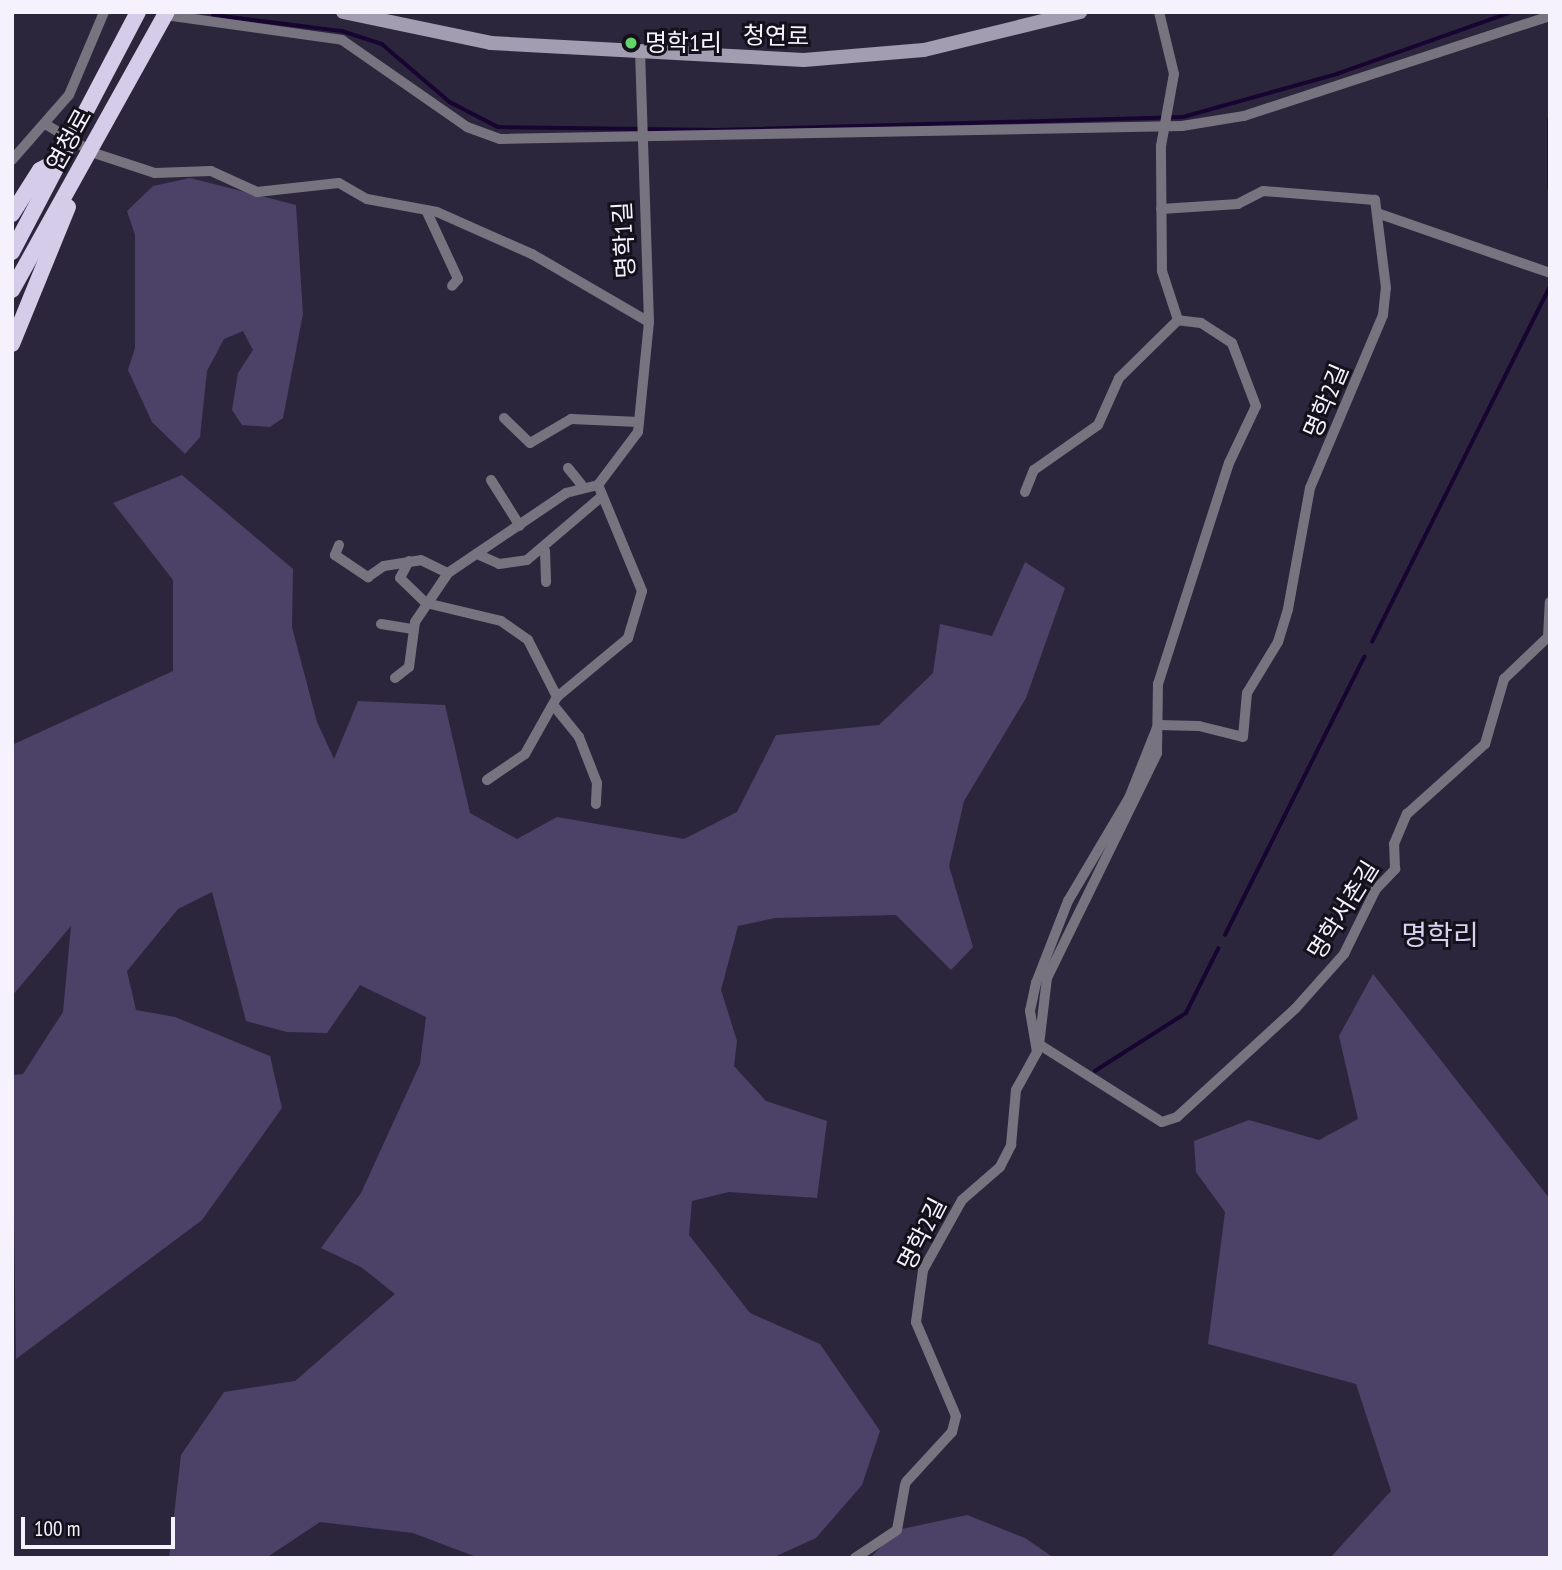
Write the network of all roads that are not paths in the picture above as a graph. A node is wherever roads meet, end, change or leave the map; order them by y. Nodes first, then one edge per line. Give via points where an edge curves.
1 (138, 12) edge
2 (343, 12) edge
3 (1080, 12) edge
4 (1159, 12) edge
5 (166, 14) edge
6 (100, 15) edge
7 (1550, 16) edge
8 (640, 56) junction
9 (45, 124) junction
10 (1165, 124) junction
11 (640, 137) junction
12 (12, 160) edge
13 (59, 160) junction
14 (1161, 209) junction
15 (426, 210) junction
16 (1377, 213) junction
17 (12, 214) edge
18 (48, 237) junction
19 (12, 252) edge
20 (1550, 273) edge
21 (452, 286) dead end
22 (12, 290) edge
23 (1178, 320) junction
24 (649, 322) junction
25 (12, 344) edge
26 (504, 418) dead end
27 (639, 422) junction
28 (568, 468) dead end
29 (491, 480) dead end
30 (582, 485) junction
31 (598, 485) junction
32 (1025, 492) dead end
33 (601, 497) junction
34 (520, 526) junction
35 (339, 545) dead end
36 (545, 551) junction
37 (477, 554) junction
38 (409, 561) junction
39 (447, 573) junction
40 (546, 582) dead end
41 (1550, 602) edge
42 (426, 603) junction
43 (381, 624) dead end
44 (412, 629) junction
45 (395, 678) dead end
46 (555, 701) junction
47 (1158, 725) junction
48 (487, 780) dead end
49 (596, 803) dead end
50 (1037, 1044) junction
51 (855, 1558) edge

1 - 13 highway, 연청로
2 - 8 main road, 청연로 via 491,43
3 - 8 main road, 청연로 via 958,44 870,57
4 - 10 street via 1174,74
5 - 11 street via 342,40 467,127 500,139
5 - 18 highway, 연청로 via 70,186
6 - 9 street via 75,83
7 - 10 street via 1244,116
8 - 11 street, 명학1길
9 - 12 street
9 - 15 street via 94,153 155,173 211,170 257,192 339,183 367,199
10 - 11 street
10 - 14 street
11 - 24 street, 명학1길
13 - 17 highway via 40,170
13 - 19 highway, 연청로
14 - 16 street via 1238,204 1262,191 1375,200
14 - 23 street via 1164,283
15 - 21 street via 458,279
15 - 24 street via 532,254
16 - 20 street
16 - 47 street, 명학2길 via 1383,315 1310,488 1288,609 1278,642 1247,693 1243,737 1199,726
18 - 22 highway, 연청로
18 - 25 highway
23 - 32 street via 1119,378 1098,425 1034,470
23 - 47 street, 명학2길 via 1201,323 1232,343 1256,406 1229,463 1169,648 1158,684
24 - 27 street, 명학1길
26 - 27 street via 530,443 571,419
27 - 31 street, 명학1길 via 620,462
28 - 30 street
29 - 34 street
30 - 31 street
30 - 34 street
31 - 33 street
33 - 36 street
33 - 46 street via 642,591 628,638
34 - 37 street
35 - 38 street via 335,555 368,577
36 - 37 street via 512,565
36 - 40 street
37 - 39 street
38 - 39 street via 432,562
38 - 42 street via 400,578
39 - 42 street
41 - 50 street, 명학서촌길 via 1548,637 1504,679 1485,744 1406,814 1394,844 1395,869 1376,889 1345,954 1296,1009 1177,1117 1162,1122
42 - 44 street
42 - 46 street via 501,621 528,640
43 - 44 street
44 - 45 street via 410,667
46 - 48 street via 525,754
46 - 49 street via 579,737 597,783
47 - 50 street, 명학2길 via 1146,781 1047,978
50 - 51 street, 명학2길 via 1016,1090 1012,1145 1000,1167 962,1200 923,1270 916,1322 956,1416 953,1432 905,1484 897,1530

